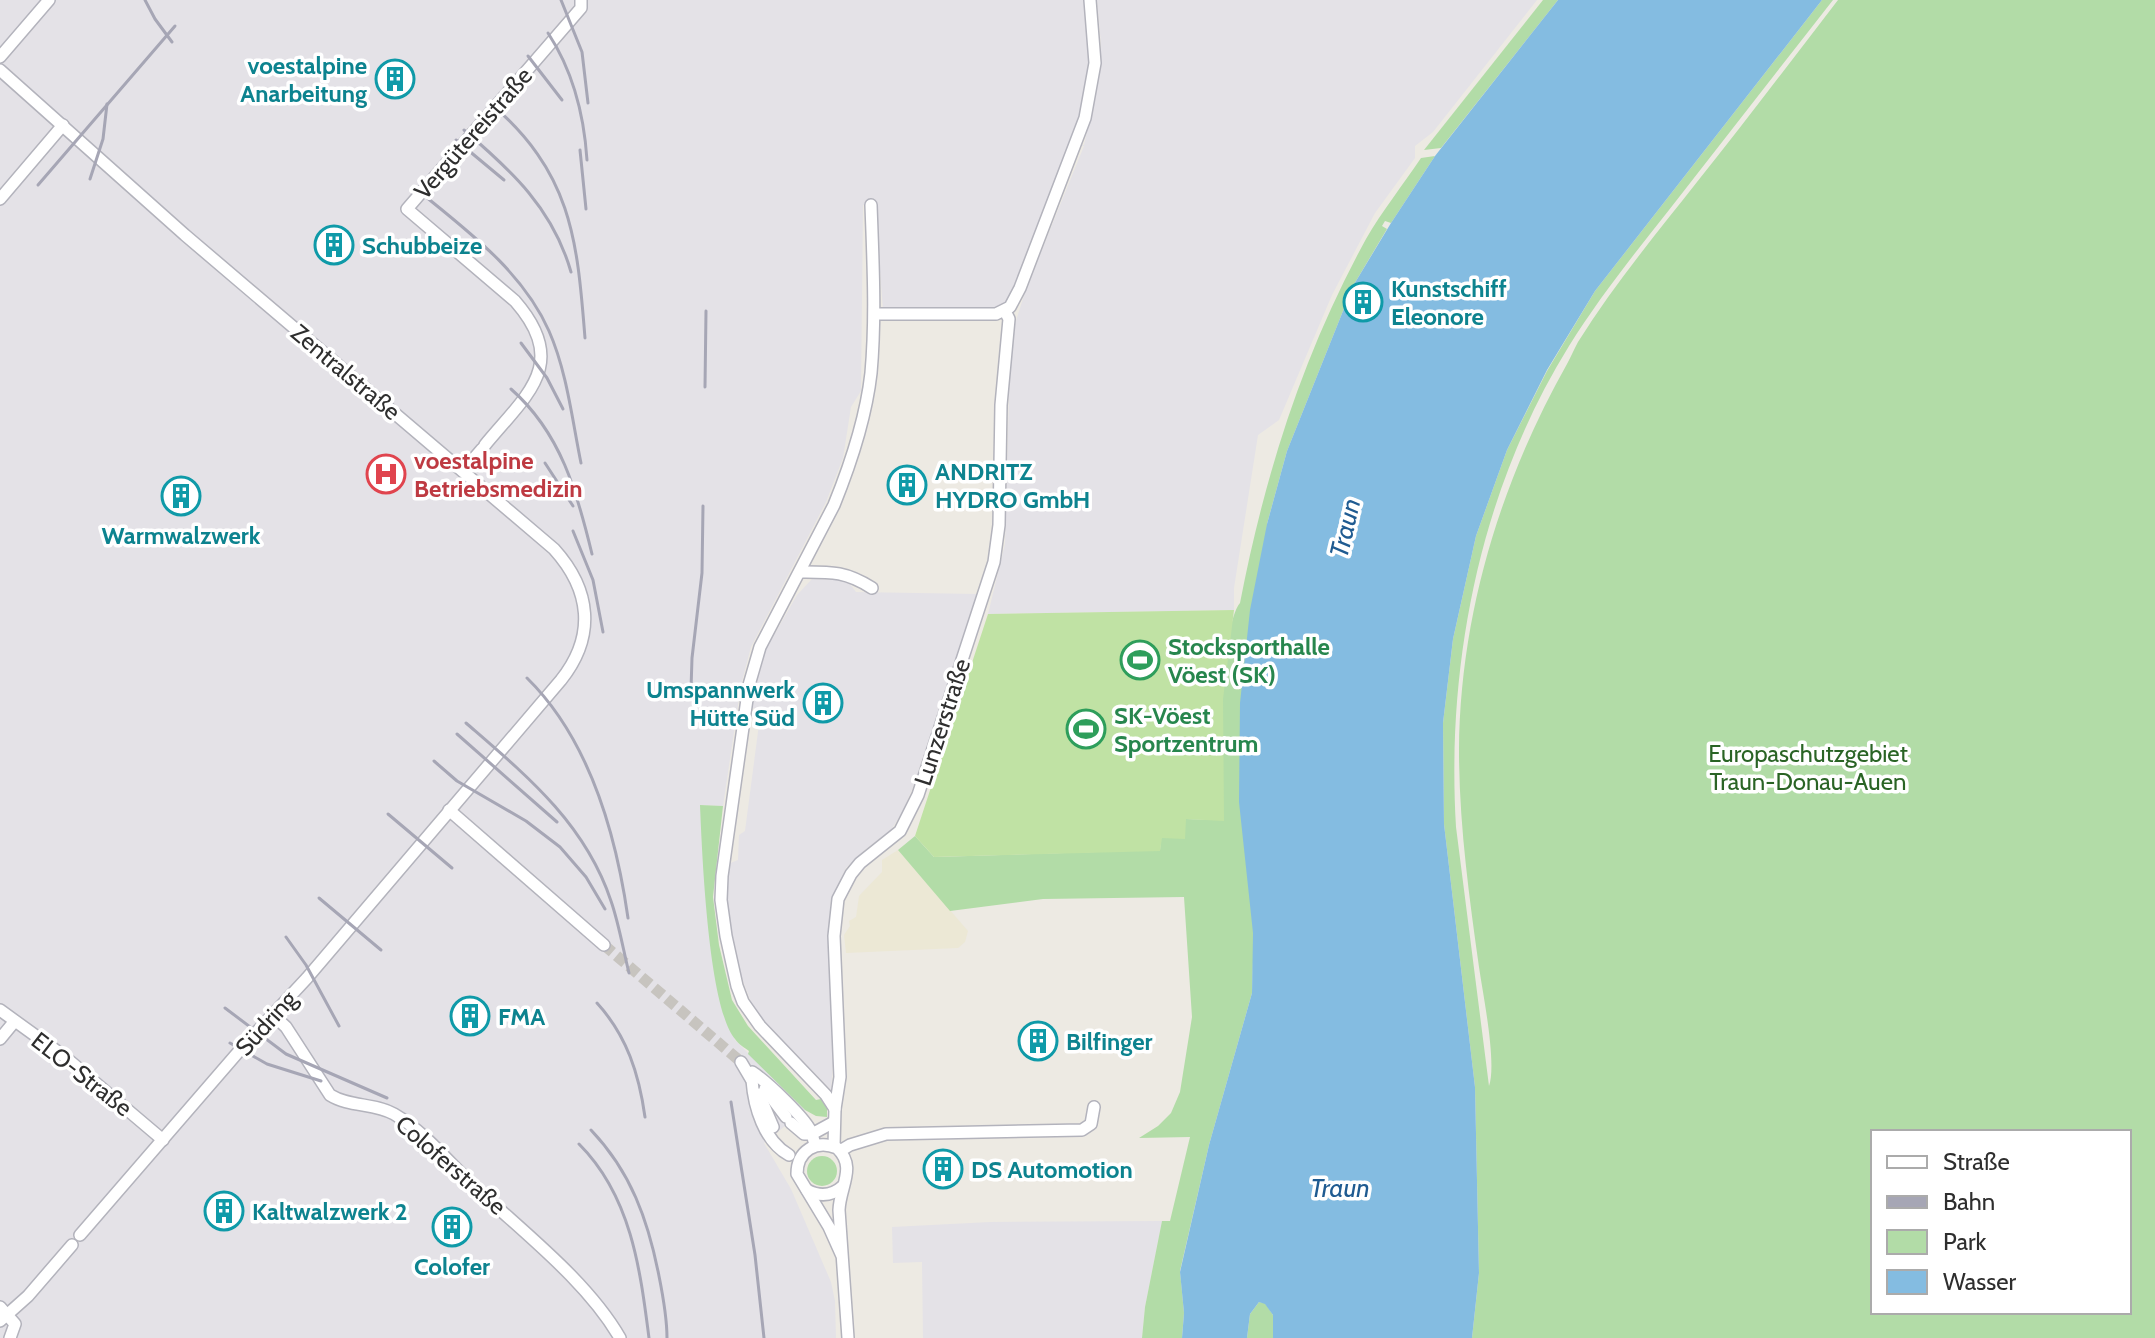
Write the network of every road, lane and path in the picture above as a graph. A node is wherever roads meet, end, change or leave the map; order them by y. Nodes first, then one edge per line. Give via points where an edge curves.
1 (49, 0) edge
2 (581, 0) edge
3 (1090, 0) edge
4 (0, 57) edge
5 (0, 70) edge
6 (63, 125) junction
7 (0, 199) edge
8 (871, 205) dead end
9 (1005, 311) junction
10 (875, 314) junction
11 (463, 471) junction
12 (800, 572) junction
13 (872, 588) dead end
14 (449, 810) junction
15 (604, 945) tunnel mouth
16 (0, 1010) edge
17 (273, 1015) junction
18 (14, 1022) junction
19 (0, 1039) edge
20 (752, 1076) junction
21 (1094, 1107) dead end
22 (835, 1121) junction
23 (871, 1138) junction
24 (163, 1140) junction
25 (829, 1144) junction
26 (789, 1155) junction
27 (848, 1164) junction
28 (797, 1168) junction
29 (843, 1186) junction
30 (807, 1190) junction
31 (842, 1256) junction
32 (3, 1314) edge
33 (0, 1331) edge
34 (10, 1338) edge
35 (620, 1338) edge
36 (848, 1338) edge

1 - 4 street
2 - 11 street, Vergütereistraße via 581,8 407,209 515,301 528,316 541,348 538,376 530,391
3 - 9 street via 1095,63 1085,118 1020,288
5 - 6 street, Zentralstraße
6 - 7 street
6 - 11 street, Zentralstraße
8 - 10 street
9 - 10 street via 988,316
9 - 22 street, Lunzerstraße via 1009,319 997,549 908,819 851,874 838,899 834,939 840,1077
10 - 12 street via 871,375 856,444 834,505
11 - 14 street, Zentralstraße via 565,561 579,585 585,626 580,649 565,674
12 - 13 street via 839,572
12 - 22 street via 760,647 749,685 721,900 743,1002 826,1095
14 - 15 street
14 - 17 street, Südring
16 - 18 street, ELO-Straße
17 - 24 street, Südring
17 - 35 street, Coloferstraße via 330,1095 383,1108 408,1123 529,1234
18 - 19 street
18 - 24 street, ELO-Straße via 65,1057
20 - 25 street via 768,1084
20 - 25 street via 788,1120
20 - 26 street
20 - 26 street via 760,1118 777,1147
21 - 23 street via 1091,1124 1082,1130
22 - 25 street, Lunzerstraße
22 - 25 street via 842,1142
23 - 25 street
23 - 27 street
24 - 32 street, Südring via 28,1296
25 - 27 street
25 - 28 street, Lunzerstraße via 801,1156
26 - 28 street
27 - 29 street
28 - 30 street
29 - 30 street via 822,1196
29 - 31 street
30 - 31 street
31 - 36 street
32 - 33 street, Südring
32 - 34 street via 15,1324

